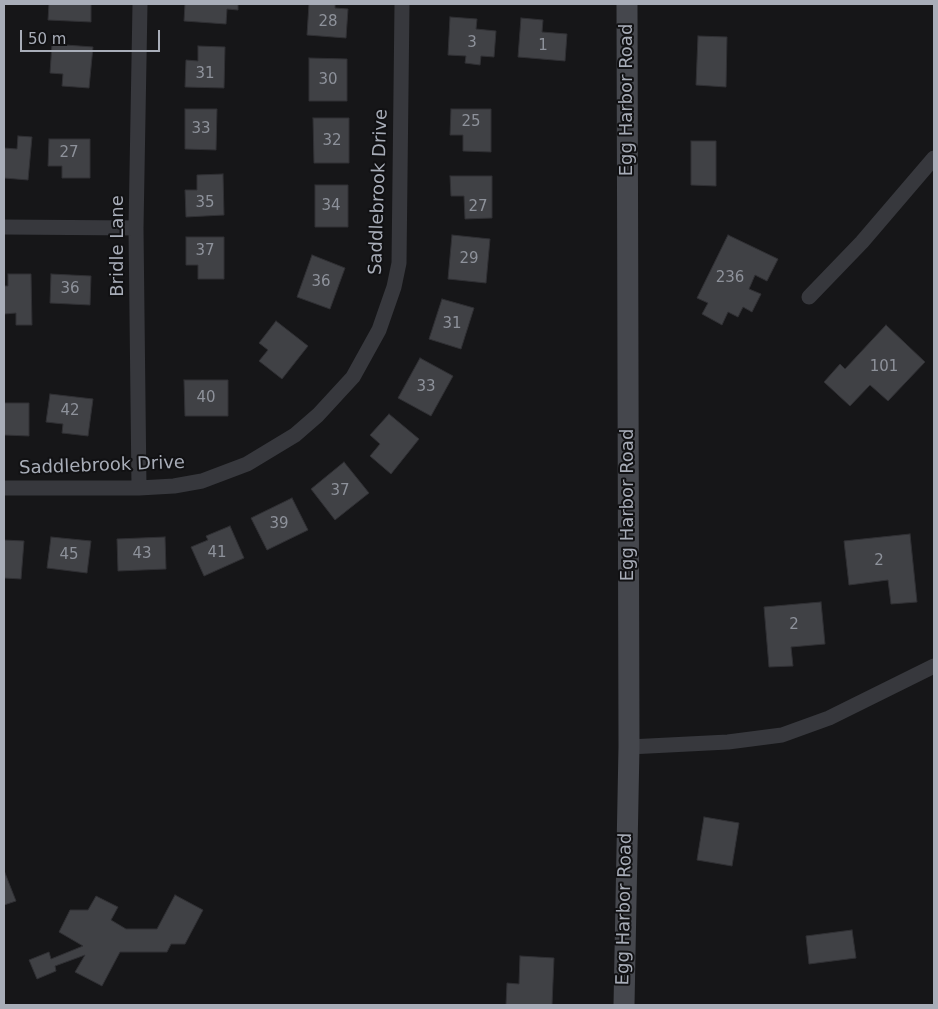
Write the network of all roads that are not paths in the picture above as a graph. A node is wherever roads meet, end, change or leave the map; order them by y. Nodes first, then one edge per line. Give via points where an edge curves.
1 (140, 4) edge
2 (402, 4) edge
3 (627, 4) edge
4 (934, 158) edge
5 (4, 227) edge
6 (136, 228) junction
7 (809, 297) dead end
8 (4, 488) edge
9 (139, 488) junction
10 (934, 666) edge
11 (628, 747) junction
12 (624, 1005) edge

1 - 6 street, Bridle Lane
2 - 9 street, Saddlebrook Drive via 398,262 394,287 380,330 353,377 295,435 247,464 202,481
3 - 11 main road, Egg Harbor Road
4 - 7 street via 862,242
5 - 6 street
6 - 9 street, Bridle Lane
8 - 9 street, Saddlebrook Drive
10 - 11 street via 829,718 782,735 728,742
11 - 12 main road, Egg Harbor Road

